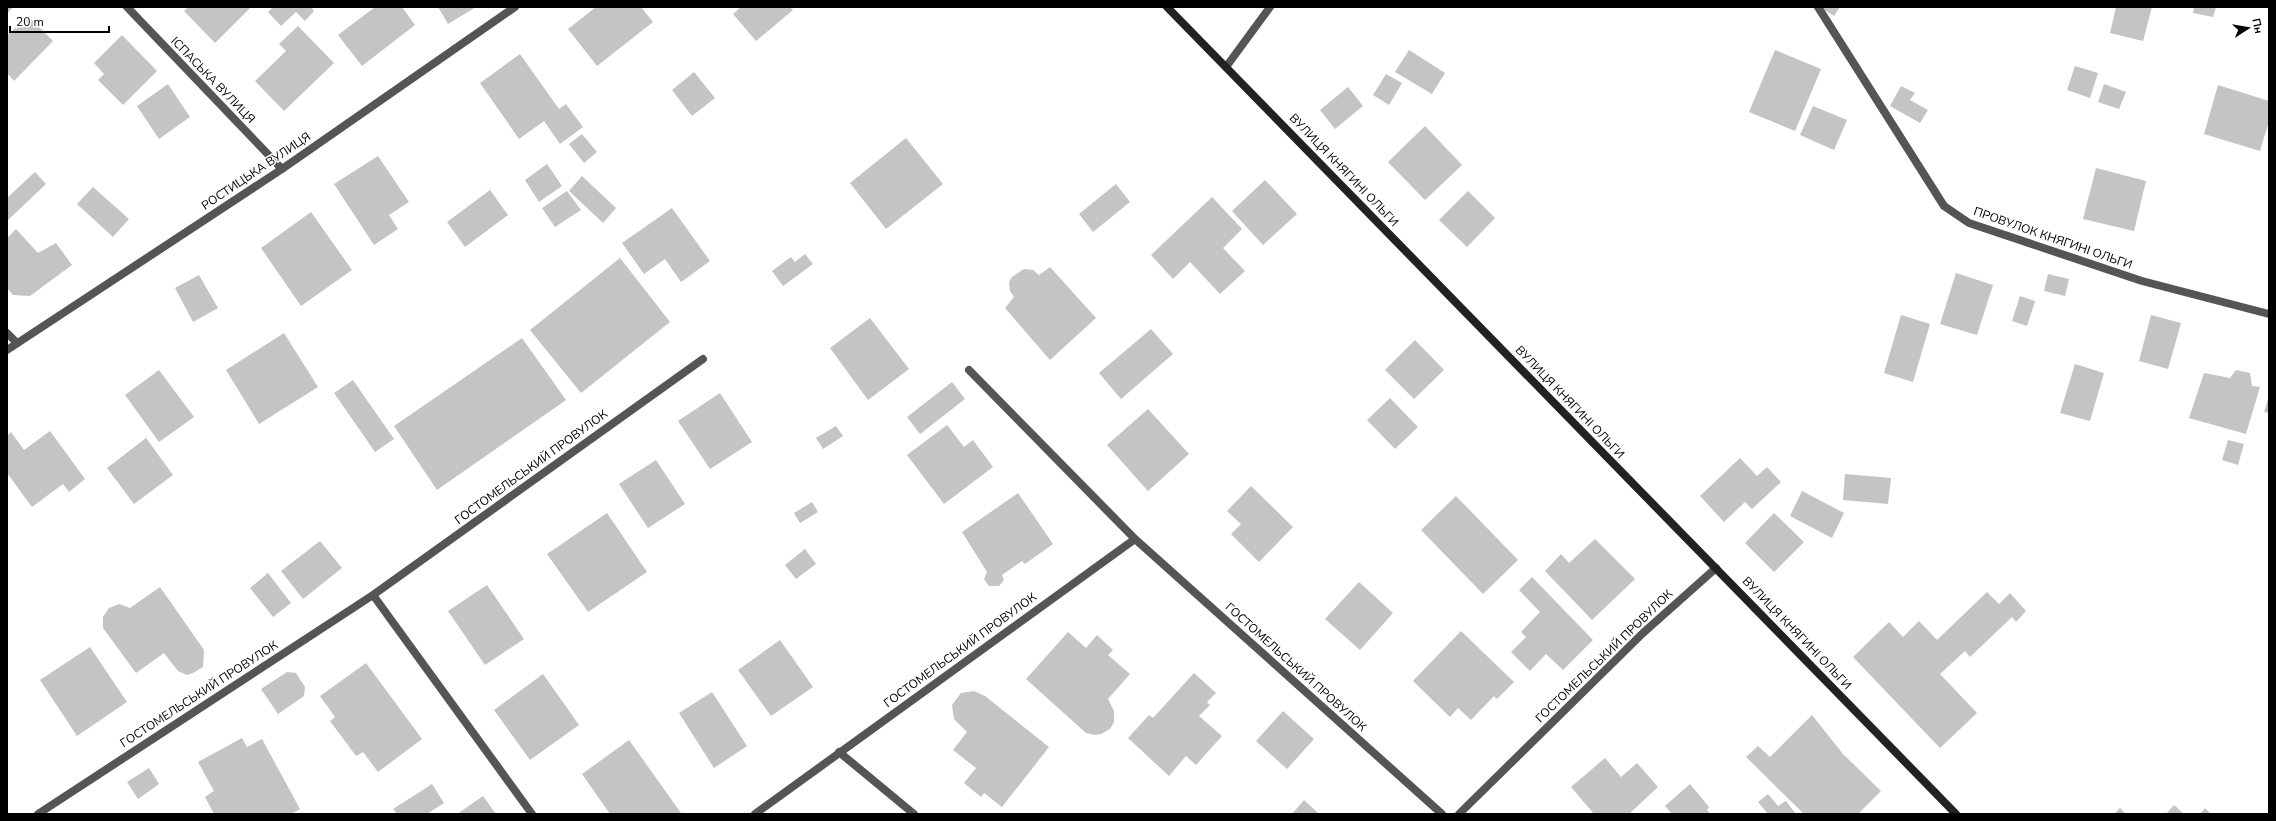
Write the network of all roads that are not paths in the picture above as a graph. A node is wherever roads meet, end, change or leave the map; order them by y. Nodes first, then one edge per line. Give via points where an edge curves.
1 (127, 7) edge
2 (515, 7) edge
3 (1167, 7) edge
4 (1270, 7) edge
5 (1818, 7) edge
6 (1226, 67) junction
7 (282, 170) junction
8 (2269, 314) edge
9 (7, 333) edge
10 (17, 343) junction
11 (7, 350) edge
12 (703, 358) dead end
13 (969, 370) dead end
14 (1135, 539) junction
15 (1716, 568) junction
16 (373, 595) junction
17 (839, 752) junction
18 (38, 814) edge
19 (532, 814) edge
20 (755, 814) edge
21 (914, 814) edge
22 (1442, 814) edge
23 (1459, 814) edge
24 (1956, 814) edge

1 - 7 street, ІСПАСЬКА ВУЛИЦЯ
2 - 7 street, РОСТИЦЬКА ВУЛИЦЯ
3 - 6 street, ВУЛИЦЯ КНЯГИНІ ОЛЬГИ
4 - 6 street
5 - 8 street, ПРОВУЛОК КНЯГИНІ ОЛЬГИ via 1944,206 1969,222 2142,281
6 - 15 street, ВУЛИЦЯ КНЯГИНІ ОЛЬГИ
7 - 10 street, РОСТИЦЬКА ВУЛИЦЯ
9 - 10 street
10 - 11 street, РОСТИЦЬКА ВУЛИЦЯ
12 - 16 street, ГОСТОМЕЛЬСЬКИЙ ПРОВУЛОК
13 - 14 street, ГОСТОМЕЛЬСЬКИЙ ПРОВУЛОК
14 - 17 street, ГОСТОМЕЛЬСЬКИЙ ПРОВУЛОК
14 - 22 street, ГОСТОМЕЛЬСЬКИЙ ПРОВУЛОК
15 - 23 street, ГОСТОМЕЛЬСЬКИЙ ПРОВУЛОК via 1643,633
15 - 24 street, ВУЛИЦЯ КНЯГИНІ ОЛЬГИ
16 - 18 street, ГОСТОМЕЛЬСЬКИЙ ПРОВУЛОК
16 - 19 street
17 - 20 street, ГОСТОМЕЛЬСЬКИЙ ПРОВУЛОК
17 - 21 street

